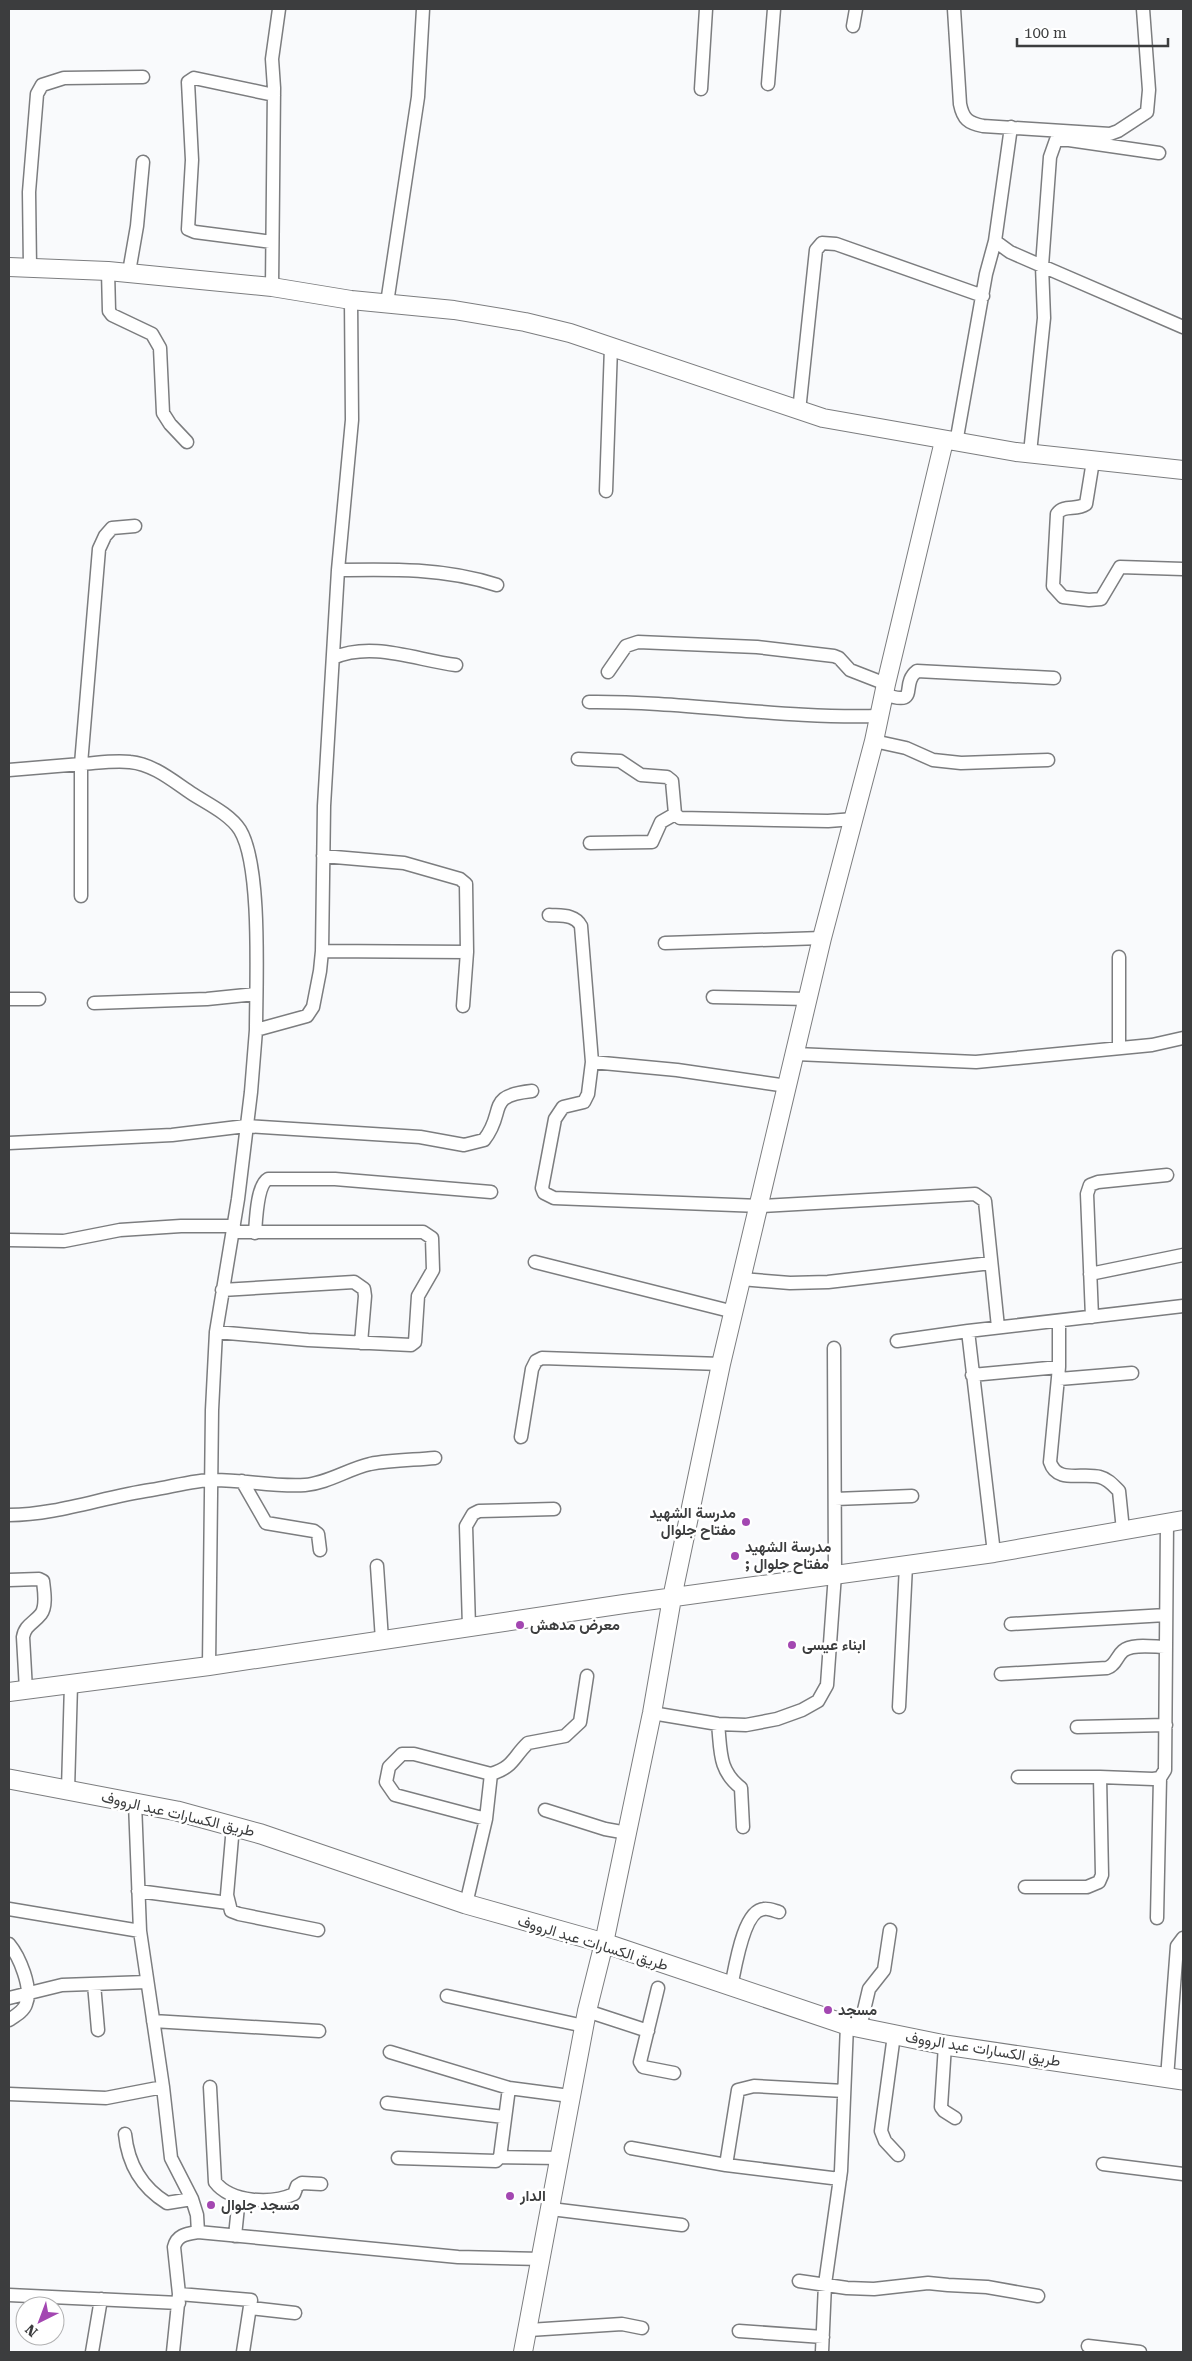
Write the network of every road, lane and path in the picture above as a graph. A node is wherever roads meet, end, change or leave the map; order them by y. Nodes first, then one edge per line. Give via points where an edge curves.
1 (279, 9) edge
2 (423, 9) edge
3 (706, 9) edge
4 (774, 9) edge
5 (856, 9) edge
6 (954, 9) edge
7 (1142, 9) edge
8 (853, 26) dead end
9 (143, 77) dead end
10 (768, 84) dead end
11 (701, 89) dead end
12 (274, 95) junction
13 (1011, 127) junction
14 (1159, 153) dead end
15 (142, 162) dead end
16 (996, 241) junction
17 (272, 242) junction
18 (1042, 266) junction
19 (9, 267) edge
20 (30, 268) junction
21 (108, 270) junction
22 (129, 272) junction
23 (272, 287) junction
24 (983, 296) junction
25 (351, 300) junction
26 (387, 303) junction
27 (1183, 327) edge
28 (611, 347) junction
29 (800, 412) junction
30 (187, 442) dead end
31 (950, 442) junction
32 (1030, 453) junction
33 (1093, 461) junction
34 (1183, 470) edge
35 (606, 491) dead end
36 (135, 526) dead end
37 (1183, 569) edge
38 (338, 570) junction
39 (497, 585) dead end
40 (333, 658) junction
41 (456, 665) dead end
42 (608, 672) dead end
43 (1054, 678) dead end
44 (885, 689) junction
45 (589, 702) dead end
46 (879, 716) junction
47 (874, 741) junction
48 (578, 759) dead end
49 (1048, 760) dead end
50 (81, 764) junction
51 (9, 770) edge
52 (676, 814) junction
53 (854, 819) junction
54 (590, 843) dead end
55 (323, 856) junction
56 (80, 896) dead end
57 (549, 915) dead end
58 (822, 938) junction
59 (664, 943) dead end
60 (322, 951) junction
61 (467, 952) junction
62 (1119, 957) dead end
63 (256, 994) junction
64 (39, 998) dead end
65 (713, 998) dead end
66 (9, 999) edge
67 (808, 999) junction
68 (94, 1003) dead end
69 (463, 1006) dead end
70 (256, 1030) junction
71 (1183, 1038) edge
72 (1119, 1048) junction
73 (796, 1054) junction
74 (592, 1062) junction
75 (787, 1086) junction
76 (532, 1091) dead end
77 (246, 1126) junction
78 (9, 1143) edge
79 (1167, 1175) dead end
80 (491, 1192) dead end
81 (760, 1206) junction
82 (233, 1229) junction
83 (255, 1233) junction
84 (9, 1240) edge
85 (1183, 1255) edge
86 (535, 1262) dead end
87 (991, 1263) junction
88 (1090, 1274) junction
89 (741, 1279) junction
90 (222, 1290) junction
91 (1183, 1306) edge
92 (734, 1312) junction
93 (1092, 1317) junction
94 (1059, 1321) junction
95 (998, 1327) junction
96 (968, 1331) junction
97 (216, 1332) junction
98 (896, 1342) dead end
99 (361, 1343) junction
100 (834, 1348) dead end
101 (721, 1364) junction
102 (1059, 1373) junction
103 (1132, 1373) dead end
104 (972, 1375) junction
105 (521, 1437) dead end
106 (435, 1458) dead end
107 (212, 1480) junction
108 (242, 1481) junction
109 (912, 1496) dead end
110 (835, 1499) junction
111 (554, 1509) dead end
112 (9, 1516) edge
113 (1175, 1521) edge
114 (1123, 1530) junction
115 (320, 1550) dead end
116 (994, 1553) junction
117 (906, 1565) junction
118 (377, 1566) dead end
119 (835, 1574) junction
120 (9, 1580) edge
121 (672, 1598) junction
122 (1166, 1615) junction
123 (1011, 1624) dead end
124 (469, 1627) junction
125 (382, 1640) junction
126 (1166, 1647) junction
127 (209, 1666) junction
128 (1001, 1674) dead end
129 (587, 1676) dead end
130 (72, 1684) junction
131 (26, 1690) junction
132 (9, 1692) edge
133 (899, 1707) dead end
134 (652, 1713) junction
135 (718, 1724) junction
136 (1166, 1725) junction
137 (1077, 1727) dead end
138 (491, 1774) junction
139 (1018, 1776) dead end
140 (1100, 1777) junction
141 (1160, 1778) junction
142 (9, 1779) edge
143 (68, 1790) junction
144 (135, 1803) junction
145 (545, 1810) dead end
146 (486, 1819) junction
147 (233, 1826) junction
148 (743, 1827) dead end
149 (627, 1833) junction
150 (1025, 1887) dead end
151 (138, 1892) junction
152 (228, 1903) junction
153 (466, 1904) junction
154 (9, 1909) edge
155 (780, 1912) dead end
156 (1157, 1918) dead end
157 (318, 1930) dead end
158 (890, 1930) dead end
159 (140, 1931) junction
160 (1183, 1938) edge
161 (604, 1943) junction
162 (9, 1944) edge
163 (147, 1982) junction
164 (94, 1984) junction
165 (731, 1986) junction
166 (658, 1988) dead end
167 (28, 1993) junction
168 (447, 1996) dead end
169 (9, 1998) edge
170 (585, 2019) junction
171 (9, 2020) edge
172 (153, 2021) junction
173 (854, 2026) junction
174 (98, 2030) dead end
175 (319, 2030) dead end
176 (648, 2031) junction
177 (894, 2035) junction
178 (945, 2045) junction
179 (390, 2052) dead end
180 (674, 2073) dead end
181 (1175, 2079) edge
182 (164, 2086) junction
183 (210, 2087) dead end
184 (509, 2088) junction
185 (844, 2091) junction
186 (9, 2094) edge
187 (570, 2096) junction
188 (387, 2103) dead end
189 (504, 2116) junction
190 (956, 2118) dead end
191 (125, 2134) dead end
192 (632, 2148) dead end
193 (898, 2155) dead end
194 (500, 2157) junction
195 (398, 2158) dead end
196 (560, 2158) junction
197 (1103, 2164) dead end
198 (726, 2165) junction
199 (1183, 2174) edge
200 (840, 2179) junction
201 (320, 2184) dead end
202 (239, 2198) junction
203 (192, 2199) junction
204 (551, 2209) junction
205 (682, 2225) dead end
206 (198, 2232) junction
207 (235, 2236) junction
208 (542, 2258) junction
209 (799, 2281) dead end
210 (825, 2284) junction
211 (9, 2295) edge
212 (1038, 2296) dead end
213 (179, 2298) junction
214 (101, 2299) junction
215 (250, 2308) junction
216 (295, 2313) dead end
217 (642, 2328) dead end
218 (529, 2330) junction
219 (739, 2331) dead end
220 (822, 2337) junction
221 (1088, 2346) dead end
222 (92, 2352) edge
223 (173, 2352) edge
224 (243, 2352) edge
225 (523, 2352) edge
226 (822, 2352) edge
227 (1140, 2352) edge

1 - 12 street via 272,59
2 - 26 street via 418,97
3 - 11 street
4 - 10 street
5 - 8 street
6 - 13 street via 960,104 965,119 983,126
7 - 13 street via 1150,90 1147,112 1110,134
9 - 20 street via 64,78 42,85 37,94 29,192
12 - 17 street
12 - 17 street via 194,78 188,82 192,160 188,229
13 - 16 street
14 - 18 street via 1056,140 1050,157
15 - 22 street via 137,226
16 - 18 street
16 - 24 street
17 - 23 street
18 - 27 street
18 - 32 street via 1044,318
19 - 20 street
20 - 21 street
21 - 22 street
21 - 30 street via 108,311 152,334 157,340 163,413
22 - 23 street
23 - 25 street
24 - 29 street via 836,244 822,243 816,250
24 - 31 street
25 - 26 street
25 - 38 street via 352,420
26 - 28 street via 525,322
28 - 29 street
28 - 35 street
29 - 31 street
31 - 32 street
31 - 44 street
32 - 33 street
33 - 34 street
33 - 37 street via 1086,504 1064,508 1057,514 1052,581 1056,593 1074,600 1101,598 1120,567
36 - 50 street via 112,528 99,549
38 - 39 street via 404,568 447,572
38 - 40 street
40 - 41 street via 345,653 388,652
40 - 55 street
42 - 44 street via 626,646 638,642 757,647 834,656 850,670
43 - 44 street via 917,671 904,699 900,700
44 - 46 street
45 - 46 street via 630,701 797,715
46 - 47 street
47 - 49 street via 906,748 933,760 961,763
47 - 53 street
48 - 52 street via 620,761 641,775 666,777 672,781
50 - 51 street
50 - 56 street
50 - 63 street via 125,761 140,764 196,796 238,828 250,855
52 - 53 street via 691,820
52 - 54 street via 660,822 652,842
53 - 58 street
55 - 60 street
55 - 61 street via 404,863 460,879 466,884 468,894
57 - 74 street via 576,919 581,926
58 - 59 street
58 - 67 street
60 - 61 street
60 - 70 street via 318,989 313,1007 306,1016
61 - 69 street
62 - 72 street
63 - 68 street
63 - 70 street
64 - 66 street
65 - 67 street
67 - 73 street
70 - 77 street
71 - 72 street
72 - 73 street via 976,1062
73 - 75 street
74 - 75 street
74 - 81 street via 584,1102 563,1107 555,1118 542,1188 544,1193 554,1198
75 - 81 street
76 - 77 street via 510,1093 499,1104 494,1125 484,1140 464,1145 420,1137
77 - 78 street via 172,1135
77 - 82 street
79 - 88 street via 1090,1185 1087,1194
80 - 83 street via 344,1180 268,1179 262,1186
81 - 87 street via 975,1194 985,1200
81 - 89 street
82 - 83 street
82 - 84 street via 181,1226 120,1230 64,1241
82 - 90 street
83 - 99 street via 417,1231 430,1236 433,1270 418,1296 415,1342 406,1346
85 - 88 street
86 - 92 street
87 - 89 street via 828,1282 790,1284
87 - 95 street
88 - 93 street
89 - 92 street
90 - 97 street
90 - 99 street via 354,1282 364,1289 365,1296
91 - 93 street
92 - 101 street
93 - 94 street
94 - 95 street
94 - 102 street
95 - 96 street
96 - 98 street
96 - 104 street
97 - 99 street
97 - 107 street
100 - 110 street
101 - 105 street via 542,1358 532,1369
101 - 121 street
102 - 103 street
102 - 104 street
102 - 114 street via 1051,1445 1052,1468 1060,1475 1099,1476 1108,1480 1121,1497
104 - 116 street
106 - 108 street via 371,1464 307,1485 265,1485
107 - 108 street
107 - 112 street via 116,1495 35,1515
107 - 127 street
108 - 115 street via 266,1523 314,1531 318,1534
109 - 110 street
110 - 119 street
111 - 124 street via 479,1511 469,1518 466,1526
113 - 114 street
113 - 122 street
114 - 116 street
116 - 117 street
117 - 119 street
117 - 133 street
118 - 125 street
119 - 121 street
119 - 135 street via 827,1685 818,1701 777,1719 746,1725
120 - 131 street via 43,1581 42,1613 25,1629 23,1637
121 - 124 street
121 - 134 street
122 - 123 street
122 - 126 street
124 - 125 street
125 - 127 street
126 - 128 street via 1127,1648 1107,1668
126 - 136 street
127 - 130 street
129 - 138 street via 580,1722 565,1736 528,1743 515,1762
130 - 131 street
130 - 143 street
131 - 132 street
134 - 135 street
134 - 149 street
135 - 148 street via 724,1771 741,1788
136 - 137 street
136 - 141 street via 1165,1770
138 - 146 street
138 - 146 street via 414,1754 402,1754 389,1767 386,1782 395,1795
139 - 140 street
140 - 141 street
140 - 150 street via 1102,1875 1099,1882 1087,1887
141 - 156 street
142 - 143 main road, طريق الكسارات عبد الرووف
143 - 144 main road, طريق الكسارات عبد الرووف
144 - 147 main road, طريق الكسارات عبد الرووف
144 - 151 street
145 - 149 street
146 - 153 street
147 - 152 street
147 - 153 main road, طريق الكسارات عبد الرووف
149 - 161 street
151 - 152 street
151 - 159 street
152 - 157 street via 231,1910 239,1914
153 - 161 main road, طريق الكسارات عبد الرووف
154 - 159 street
155 - 165 street via 763,1909 751,1915
158 - 173 street via 884,1970 869,1989
159 - 163 street
160 - 181 street via 1178,1946
161 - 165 main road, طريق الكسارات عبد الرووف
161 - 170 street
162 - 167 street via 20,1960
163 - 164 street
163 - 172 street
164 - 167 street via 62,1984
164 - 174 street
165 - 173 main road, طريق الكسارات عبد الرووف
166 - 176 street
167 - 169 street
167 - 171 street via 26,2004
168 - 170 street
170 - 176 street
170 - 187 street
172 - 175 street
172 - 182 street
173 - 177 main road, طريق الكسارات عبد الرووف
173 - 185 street
176 - 180 street via 641,2065
177 - 178 main road, طريق الكسارات عبد الرووف
177 - 193 street via 881,2131 885,2141
178 - 181 main road, طريق الكسارات عبد الرووف
178 - 190 street via 941,2107
179 - 184 street
182 - 186 street via 106,2098
182 - 203 street via 170,2158
183 - 202 street via 215,2182 224,2192
184 - 187 street
184 - 189 street
185 - 198 street via 754,2086 738,2090
185 - 200 street
187 - 196 street
188 - 189 street
189 - 194 street
191 - 203 street via 132,2165 148,2189 167,2203
192 - 198 street
194 - 195 street via 496,2161 485,2162
194 - 196 street
196 - 204 street
197 - 199 street
198 - 200 street
200 - 210 street
201 - 202 street via 302,2183 294,2194 278,2200
202 - 207 street
203 - 206 street
204 - 205 street
204 - 208 street
206 - 207 street
206 - 213 street via 181,2236 176,2241
207 - 208 street via 458,2257
208 - 218 street
209 - 210 street
210 - 212 street via 874,2289 928,2283 987,2287
210 - 220 street
211 - 214 street
213 - 214 street
213 - 215 street via 251,2300
213 - 223 street
214 - 222 street
215 - 216 street
215 - 224 street
217 - 218 street via 622,2324
218 - 225 street
219 - 220 street
220 - 226 street
221 - 227 street

